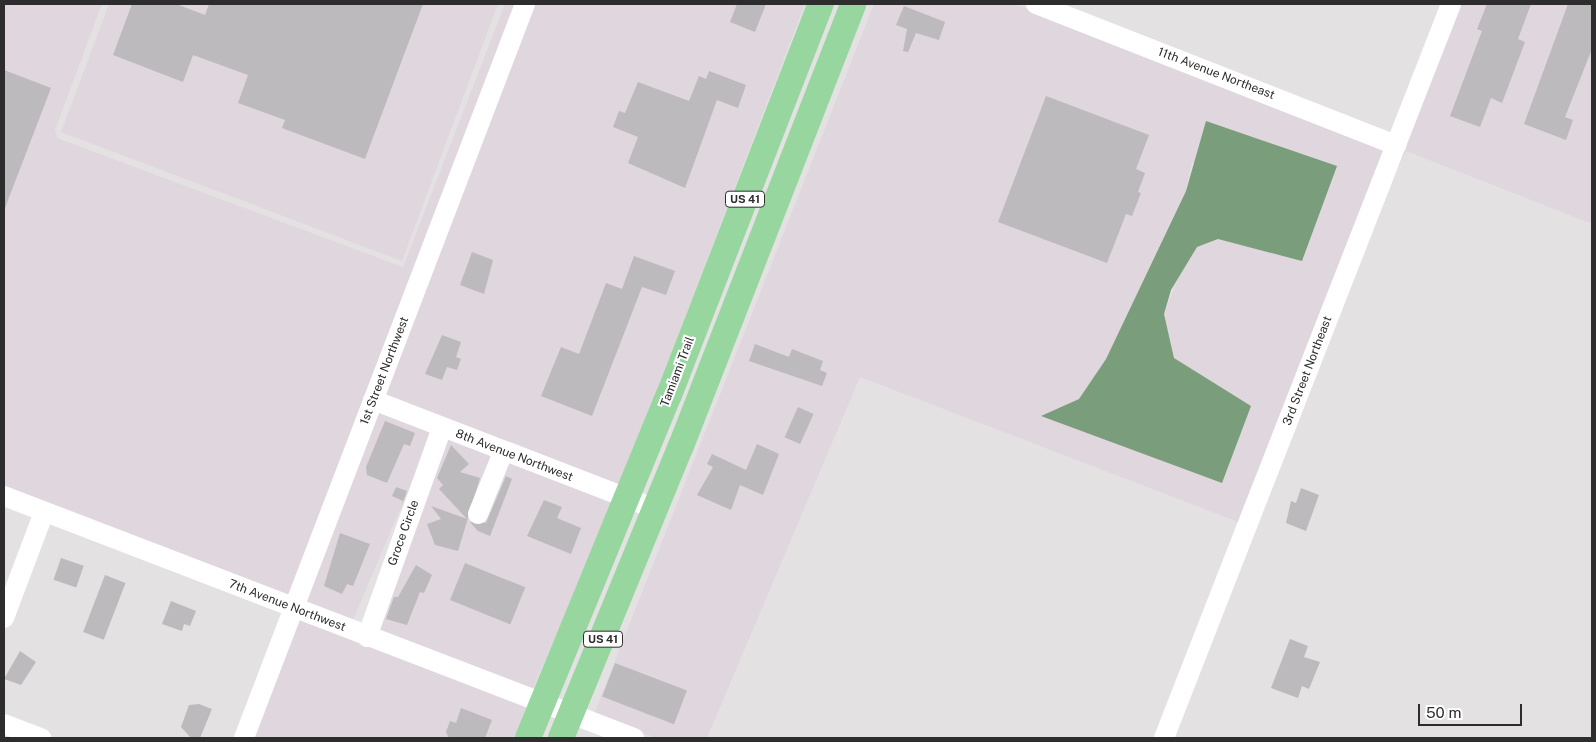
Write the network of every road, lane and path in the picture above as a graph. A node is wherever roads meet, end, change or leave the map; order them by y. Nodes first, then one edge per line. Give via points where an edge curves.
1 (525, 4) edge
2 (821, 4) edge
3 (853, 4) edge
4 (1036, 4) edge
5 (1451, 4) edge
6 (1396, 145) junction
7 (373, 400) junction
8 (442, 428) junction
9 (503, 452) junction
10 (4, 496) edge
11 (628, 498) junction
12 (656, 509) junction
13 (44, 512) junction
14 (478, 514) dead end
15 (295, 608) junction
16 (4, 618) edge
17 (367, 637) junction
18 (542, 706) junction
19 (4, 724) edge
20 (566, 728) edge
21 (41, 738) edge
22 (244, 738) edge
23 (528, 738) edge
24 (634, 738) edge
25 (1164, 738) edge

1 - 7 street, 1st Street Northwest
2 - 11 main road, Tamiami Trail / US 41
3 - 12 main road, US 41
4 - 6 street, 11th Avenue Northeast
5 - 6 street, 3rd Street Northeast
6 - 25 street, 3rd Street Northeast
7 - 8 street, 8th Avenue Northwest
7 - 15 street, 1st Street Northwest
8 - 9 street, 8th Avenue Northwest
8 - 17 street, Groce Circle
9 - 11 street, 8th Avenue Northwest
9 - 14 street
10 - 13 street, 7th Avenue Northwest
11 - 12 street, 8th Avenue Northwest
11 - 18 main road, Tamiami Trail / US 41
12 - 20 main road, US 41
13 - 15 street, 7th Avenue Northwest
13 - 16 street
15 - 17 street, 7th Avenue Northwest
15 - 22 street, 1st Street Northwest
17 - 18 street, 7th Avenue Northwest
18 - 20 street, 7th Avenue Northwest
18 - 23 main road, Tamiami Trail / US 41
19 - 21 street
20 - 24 street, 7th Avenue Northwest

